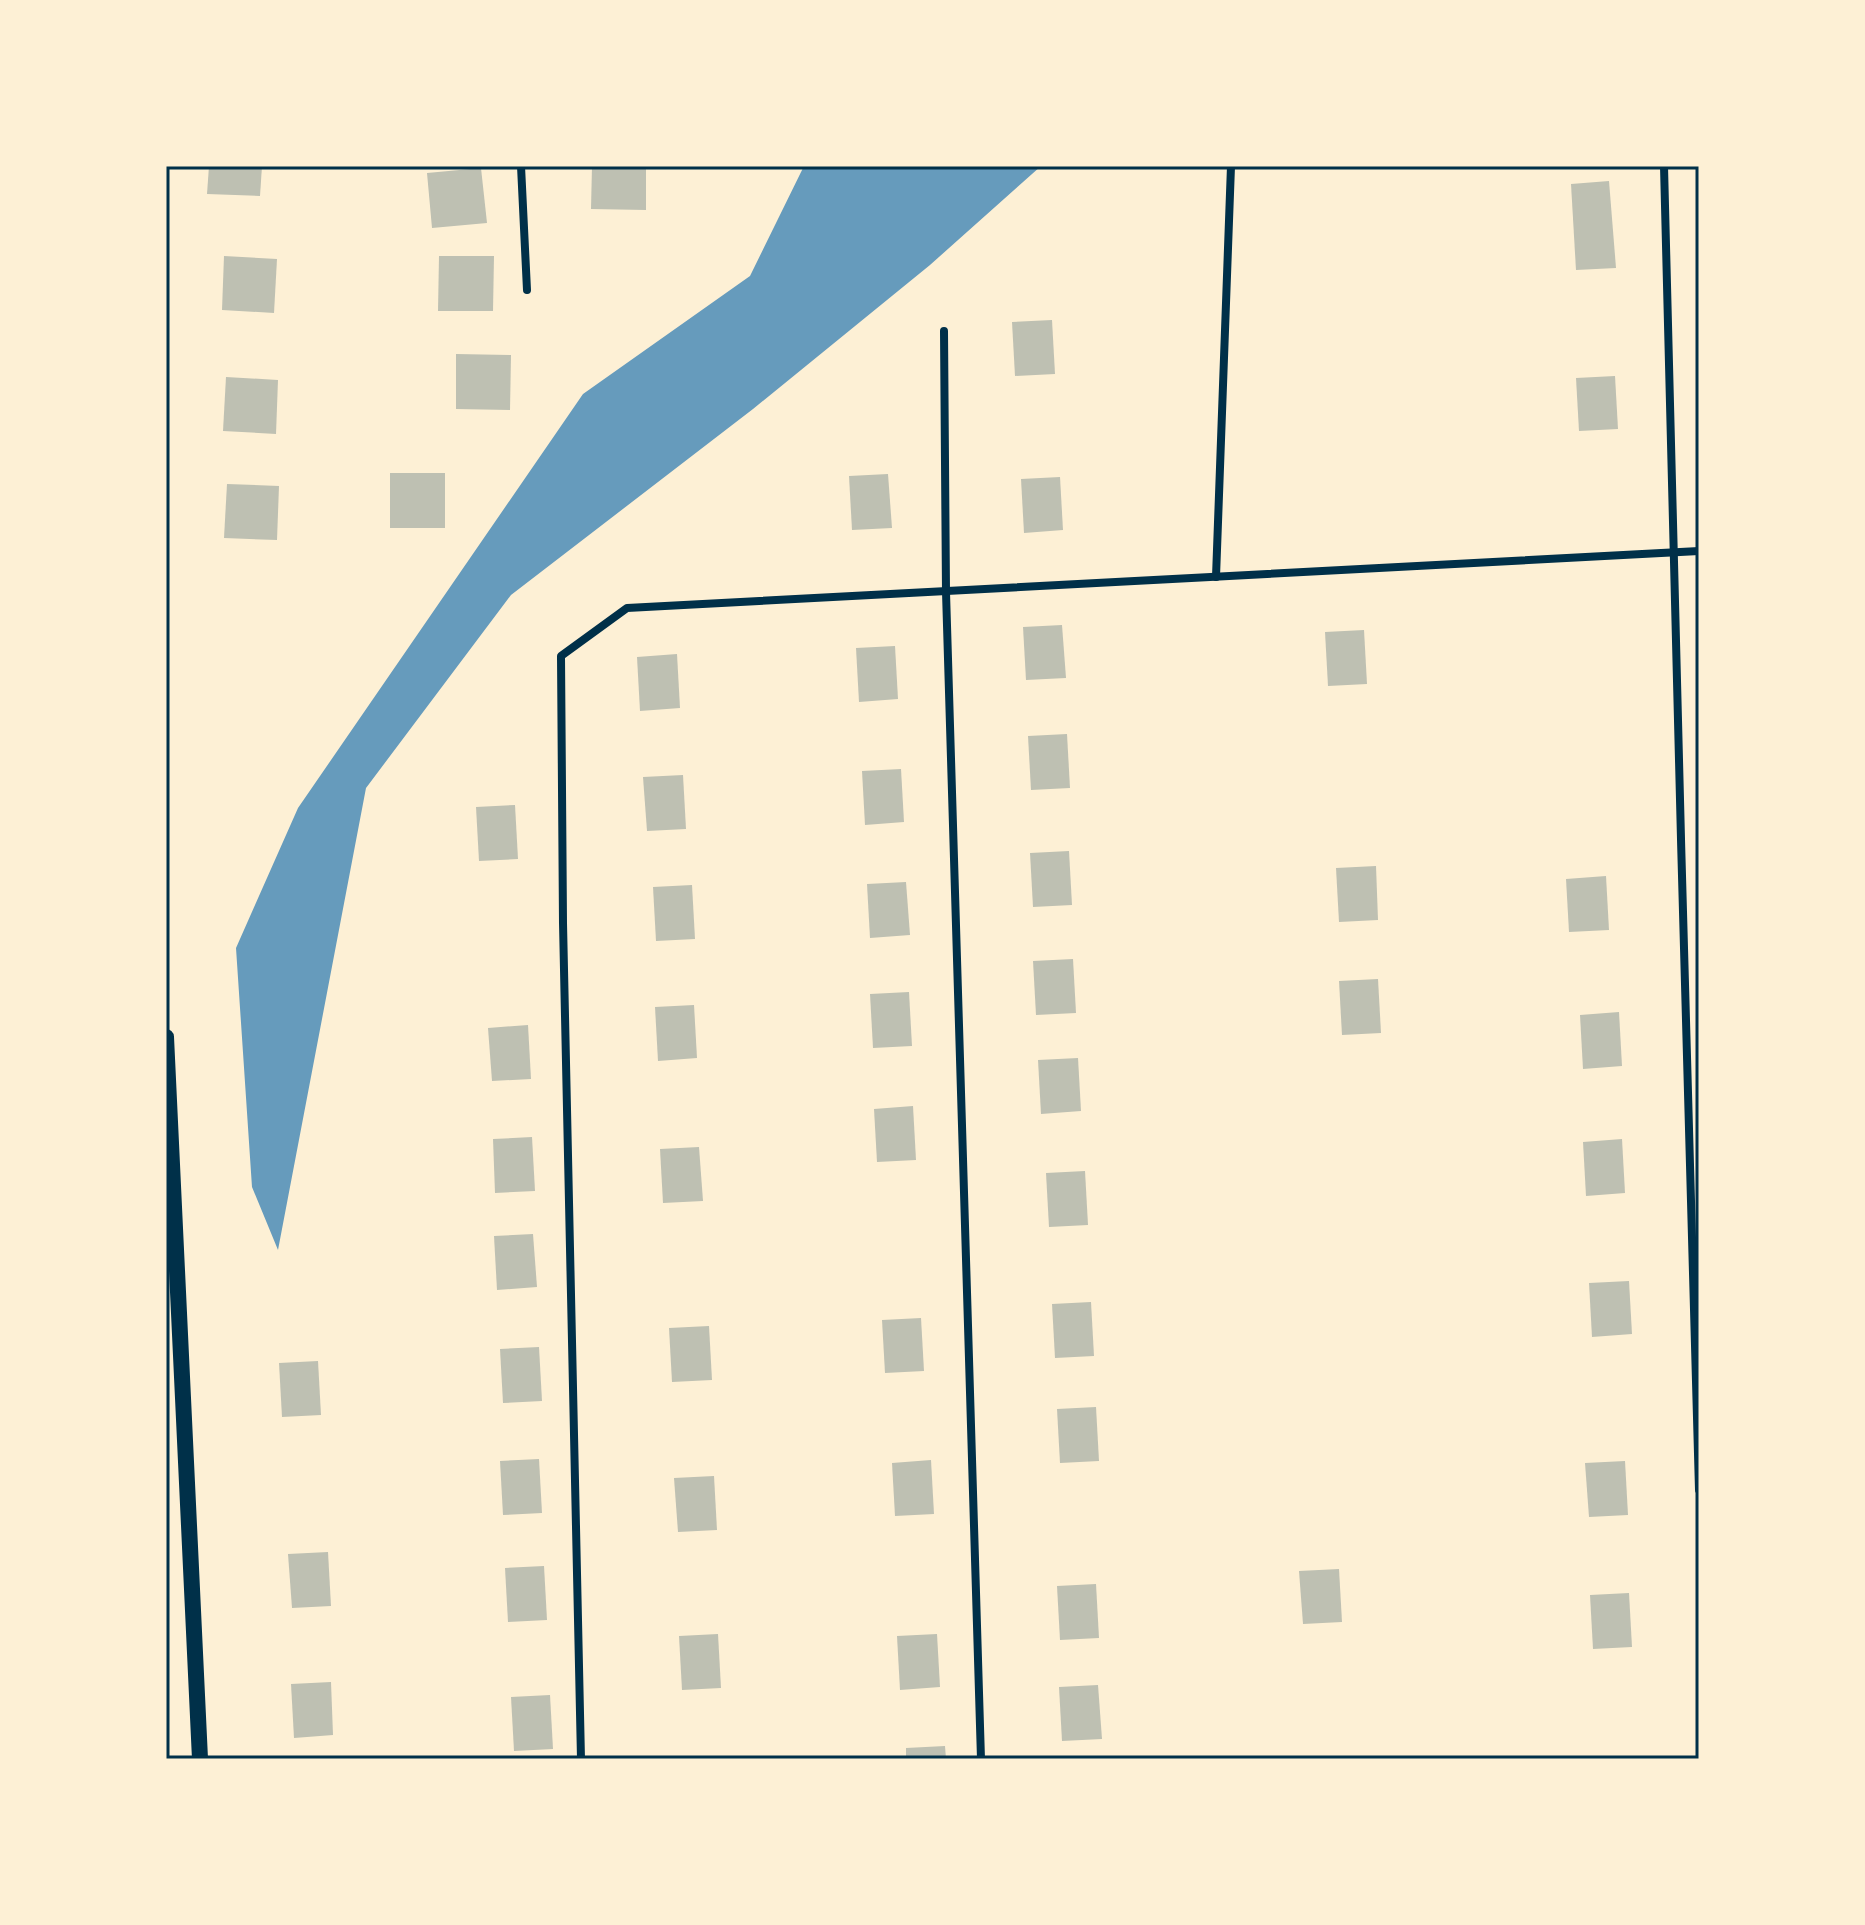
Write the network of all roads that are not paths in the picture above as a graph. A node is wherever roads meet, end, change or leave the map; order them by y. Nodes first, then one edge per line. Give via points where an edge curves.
1 (521, 166) edge
2 (1231, 166) edge
3 (1664, 166) edge
4 (527, 290) dead end
5 (944, 331) dead end
6 (1699, 551) edge
7 (1675, 553) junction
8 (1216, 577) junction
9 (946, 592) junction
10 (166, 1037) edge
11 (1699, 1490) edge
12 (200, 1759) edge
13 (581, 1759) edge
14 (981, 1759) edge

1 - 4 street
2 - 8 street
3 - 7 street
5 - 9 street
6 - 7 street
7 - 8 street
7 - 11 street
8 - 9 street
9 - 13 street via 627,608 561,656
9 - 14 street
10 - 12 main road

